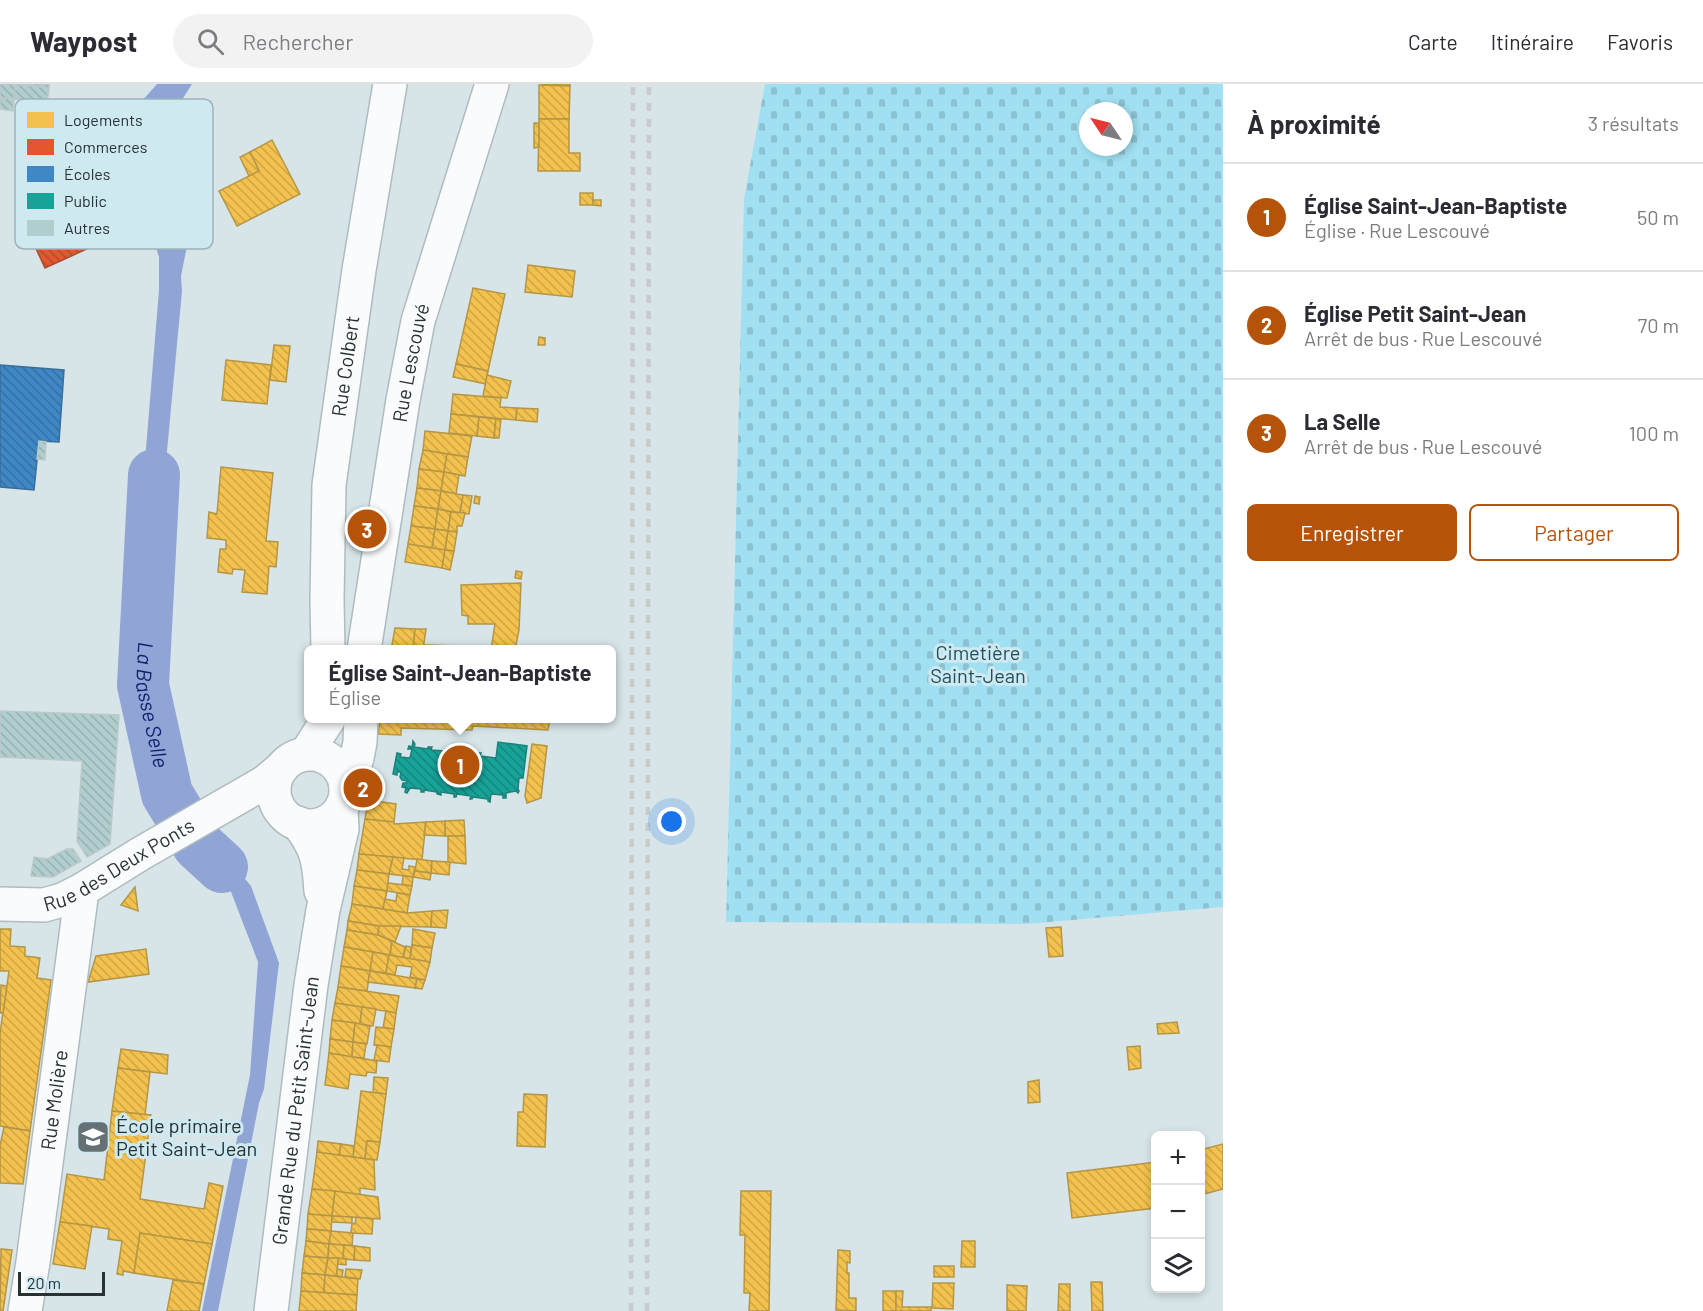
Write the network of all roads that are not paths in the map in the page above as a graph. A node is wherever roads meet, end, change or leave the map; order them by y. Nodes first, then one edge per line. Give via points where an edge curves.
1 (390, 84) edge
2 (492, 84) edge
3 (328, 645) edge
4 (365, 645) edge
5 (330, 723) edge
6 (360, 723) edge
7 (321, 776) junction
8 (221, 807) junction
9 (289, 816) junction
10 (82, 890) junction
11 (0, 904) edge
12 (323, 910) junction
13 (25, 1311) edge
14 (271, 1311) edge

1 - 3 street, Rue Colbert via 358,270 329,485
2 - 4 street, Rue Lescouvé via 418,321
5 - 7 street
6 - 7 street via 357,758
7 - 8 street, Rue des Deux Ponts via 265,782
7 - 9 street via 277,775 276,801
7 - 9 street via 333,818 310,826
7 - 12 street, Grande Rue du Petit Saint-Jean via 342,828
8 - 9 street via 267,805
8 - 10 street, Rue des Deux Ponts
9 - 12 street, Grande Rue du Petit Saint-Jean via 312,841
10 - 11 street, Rue des Deux Ponts via 44,905
10 - 13 street, Rue Molière
12 - 14 street, Grande Rue du Petit Saint-Jean via 302,1045

